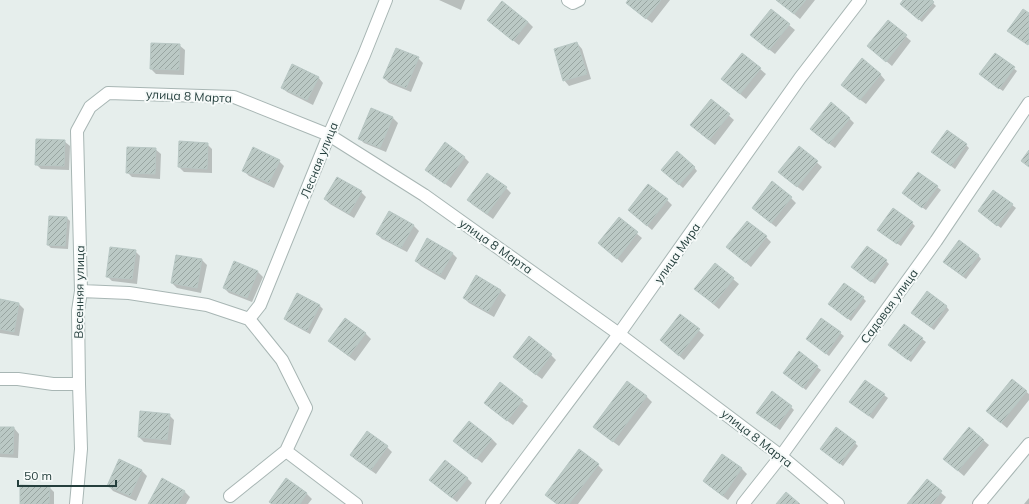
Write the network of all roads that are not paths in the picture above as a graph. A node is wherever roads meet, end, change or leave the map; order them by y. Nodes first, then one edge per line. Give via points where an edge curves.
1 (386, 0) edge
2 (568, 0) edge
3 (579, 0) edge
4 (860, 0) edge
5 (108, 93) joint
6 (1029, 103) edge
7 (329, 135) junction
8 (81, 291) junction
9 (250, 319) junction
10 (619, 334) junction
11 (0, 379) edge
12 (79, 384) junction
13 (1029, 444) edge
14 (286, 451) junction
15 (781, 456) junction
16 (230, 496) dead end
17 (76, 504) edge
18 (356, 504) edge
19 (492, 504) edge
20 (743, 504) edge
21 (838, 504) edge
22 (979, 504) edge

1 - 7 street, Лесная улица
2 - 3 street via 573,3
4 - 10 street, улица Мира via 800,78
5 - 7 street, улица 8 Марта via 234,97
5 - 8 street, Весенняя улица via 90,107 77,131
6 - 15 street, Садовая улица via 936,241
7 - 9 street, Лесная улица via 260,304
7 - 10 street, улица 8 Марта via 424,195
8 - 9 street via 129,293 207,305
8 - 12 street, Весенняя улица via 78,311
9 - 14 street via 282,360 306,408
10 - 15 street, улица 8 Марта
10 - 19 street, улица Мира
11 - 12 street
12 - 17 street, Весенняя улица via 81,449
13 - 22 street
14 - 16 street
14 - 18 street
15 - 20 street, Садовая улица
15 - 21 street, улица 8 Марта

